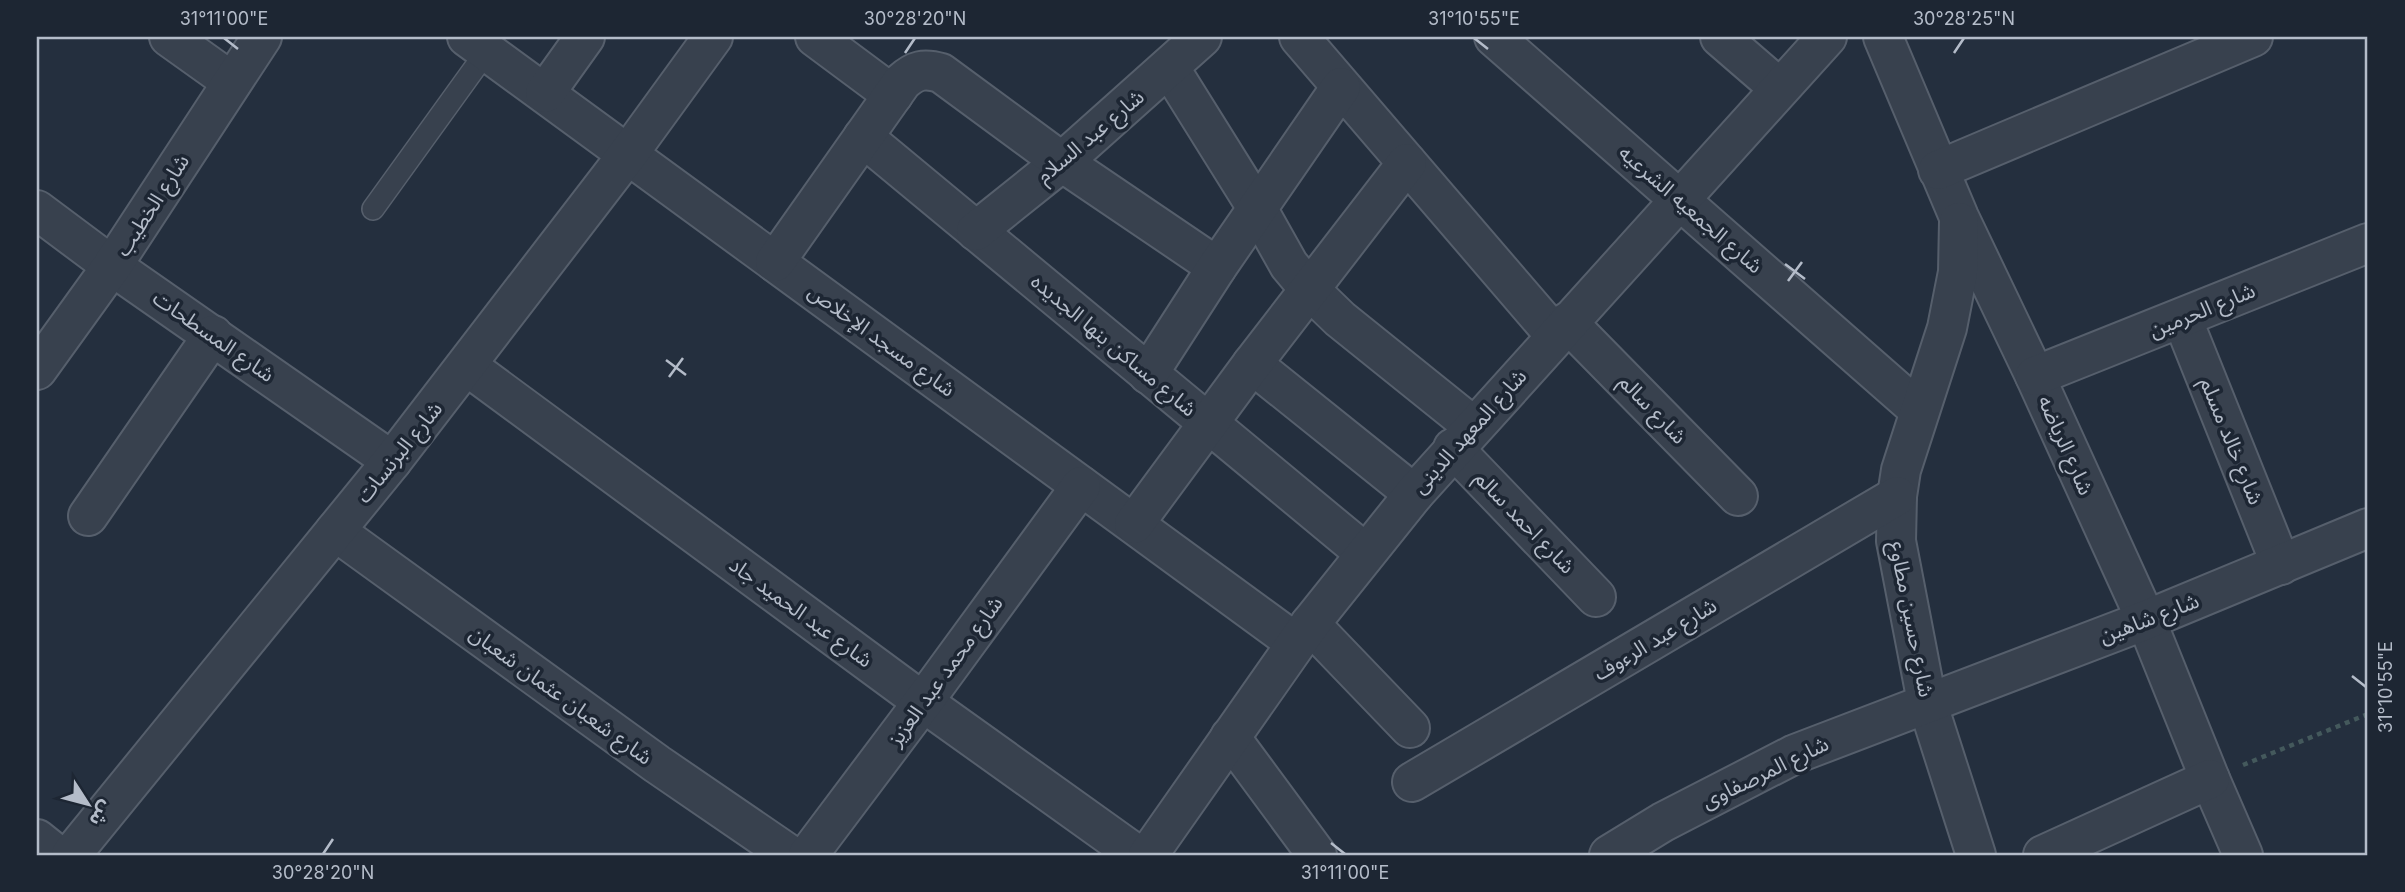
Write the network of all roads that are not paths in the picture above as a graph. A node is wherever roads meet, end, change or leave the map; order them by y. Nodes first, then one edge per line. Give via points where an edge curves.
1 (169, 37) edge
2 (262, 37) edge
3 (585, 37) edge
4 (713, 37) edge
5 (815, 37) edge
6 (1299, 37) edge
7 (1494, 37) edge
8 (1720, 37) edge
9 (1827, 37) edge
10 (1883, 37) edge
11 (2229, 41) edge
12 (477, 44) edge
13 (1182, 48) edge
14 (232, 82) junction
15 (1341, 87) junction
16 (1779, 88) junction
17 (545, 93) junction
18 (893, 95) junction
19 (863, 137) junction
20 (628, 154) junction
21 (1062, 162) junction
22 (1407, 163) junction
23 (1938, 170) junction
24 (1679, 198) junction
25 (1257, 208) junction
26 (373, 209) dead end
27 (37, 210) edge
28 (1959, 217) junction
29 (976, 231) junction
30 (2366, 249) edge
31 (775, 262) junction
32 (112, 266) junction
33 (1217, 267) junction
34 (1310, 290) junction
35 (2182, 318) junction
36 (1561, 328) junction
37 (213, 335) junction
38 (1252, 365) junction
39 (467, 366) junction
40 (37, 370) edge
41 (1148, 374) junction
42 (2035, 376) junction
43 (1919, 410) junction
44 (1208, 423) junction
45 (1463, 437) junction
46 (393, 461) junction
47 (1081, 486) junction
48 (1414, 494) junction
49 (1738, 496) dead end
50 (1897, 496) junction
51 (88, 516) dead end
52 (1134, 524) junction
53 (335, 531) junction
54 (2365, 537) edge
55 (1365, 553) junction
56 (2281, 565) junction
57 (1596, 597) dead end
58 (2146, 620) junction
59 (1303, 633) junction
60 (923, 702) junction
61 (1927, 702) junction
62 (1410, 728) dead end
63 (1230, 737) junction
64 (2210, 779) junction
65 (1412, 782) dead end
66 (37, 839) edge
67 (57, 855) edge
68 (71, 855) edge
69 (790, 855) edge
70 (808, 855) edge
71 (1137, 855) edge
72 (1148, 855) edge
73 (1317, 855) edge
74 (1609, 855) edge
75 (1976, 855) edge
76 (2043, 855) edge
77 (2244, 855) edge

1 - 14 street
2 - 14 street, شارع الخطيب
3 - 17 street
4 - 20 street, شارع البرنسات
5 - 18 street
6 - 15 street, شارع سالم
7 - 24 street, شارع الجمعيه الشرعيه
8 - 16 street
9 - 16 street, شارع المعهد الدينى
10 - 23 street, شارع الرياضه
11 - 23 street
12 - 17 street, شارع مسجد الإخلاص
12 - 26 lane
13 - 21 street, شارع عبد السلام
13 - 25 street, شارع احمد سالم
14 - 32 street, شارع الخطيب
15 - 22 street, شارع سالم
15 - 25 street
16 - 24 street, شارع المعهد الدينى
17 - 20 street, شارع مسجد الإخلاص
18 - 19 street
18 - 21 street via 912,72 927,69 941,74
19 - 29 street, شارع مساكن بنها الجديده
19 - 31 street
20 - 31 street, شارع مسجد الإخلاص
20 - 39 street, شارع البرنسات
21 - 29 street, شارع عبد السلام
21 - 33 street
22 - 34 street
22 - 36 street, شارع سالم
23 - 28 street, شارع الرياضه
24 - 36 street, شارع المعهد الدينى
24 - 43 street, شارع الجمعيه الشرعيه
25 - 33 street
25 - 34 street, شارع احمد سالم via 1289,265
27 - 32 street, شارع المسطحات
28 - 42 street, شارع الرياضه
28 - 43 street, شارع حسين مطاوع via 1958,272 1947,328
29 - 41 street, شارع مساكن بنها الجديده
30 - 35 street, شارع الحرمين
31 - 47 street, شارع مسجد الإخلاص
32 - 37 street, شارع المسطحات
32 - 40 street, شارع الخطيب
33 - 41 street
34 - 38 street
34 - 45 street, شارع احمد سالم
35 - 42 street, شارع الحرمين
35 - 56 street, شارع خالد مسلم
36 - 45 street, شارع المعهد الدينى
36 - 49 street, شارع سالم
37 - 46 street, شارع المسطحات
37 - 51 street
38 - 44 street
38 - 48 street
39 - 46 street, شارع البرنسات
39 - 60 street, شارع عبد الحميد جاد
41 - 44 street, شارع مساكن بنها الجديده
42 - 58 street, شارع الرياضه
43 - 50 street, شارع حسين مطاوع via 1900,470
44 - 52 street
44 - 55 street, شارع مساكن بنها الجديده
45 - 48 street, شارع المعهد الدينى
45 - 57 street, شارع احمد سالم
46 - 53 street, شارع البرنسات
47 - 52 street, شارع مسجد الإخلاص
47 - 60 street, شارع محمد عبد العزيز
48 - 55 street, شارع المعهد الدينى
50 - 61 street, شارع حسين مطاوع via 1896,541
50 - 65 street, شارع عبد الرءوف
52 - 59 street, شارع مسجد الإخلاص
53 - 68 street, شارع البرنسات
53 - 69 street, شارع شعبان عثمان شعبان
54 - 56 street, شارع شاهين
55 - 59 street, شارع المعهد الدينى
56 - 58 street, شارع شاهين
58 - 61 street, شارع شاهين
58 - 64 street, شارع الرياضه
59 - 62 street, شارع مسجد الإخلاص
59 - 63 street, شارع المعهد الدينى
60 - 70 street, شارع محمد عبد العزيز
60 - 71 street, شارع عبد الحميد جاد
61 - 74 street, شارع المرصفاوى via 1795,754
61 - 75 street, شارع حسين مطاوع
63 - 72 street, شارع المعهد الدينى
63 - 73 street
64 - 76 street
64 - 77 street, شارع الرياضه
66 - 67 street

